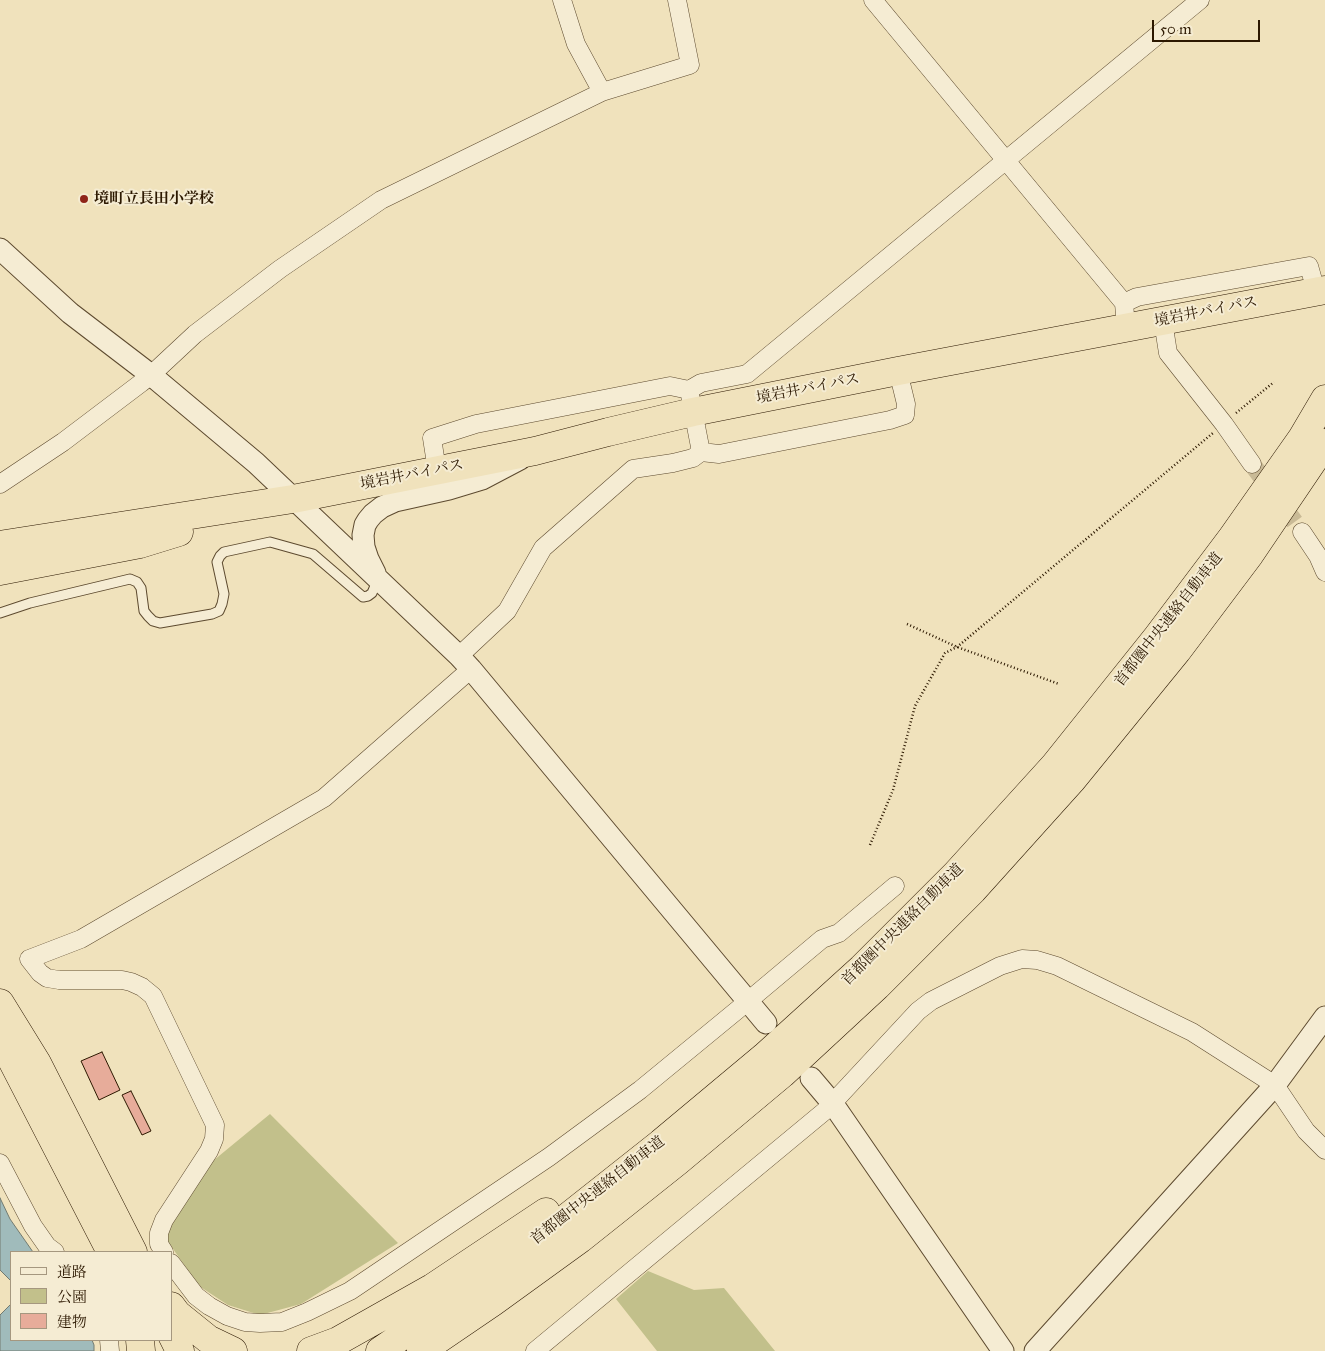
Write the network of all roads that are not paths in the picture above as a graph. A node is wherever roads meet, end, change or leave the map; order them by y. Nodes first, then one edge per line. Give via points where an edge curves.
1 (562, 0) edge
2 (677, 0) edge
3 (873, 0) edge
4 (1200, 0) edge
5 (602, 92) junction
6 (1006, 160) junction
7 (0, 249) edge
8 (1320, 290) edge
9 (1125, 315) junction
10 (1163, 321) junction
11 (898, 371) junction
12 (151, 375) junction
13 (1325, 400) edge
14 (691, 401) junction
15 (1325, 443) edge
16 (535, 451) junction
17 (701, 452) junction
18 (1252, 464) tunnel mouth
19 (437, 470) junction
20 (0, 484) edge
21 (293, 499) junction
22 (1302, 532) tunnel mouth
23 (0, 546) edge
24 (0, 571) edge
25 (1325, 572) edge
26 (378, 578) junction
27 (0, 613) edge
28 (465, 663) junction
29 (894, 886) dead end
30 (748, 1001) junction
31 (0, 1004) edge
32 (1325, 1017) edge
33 (766, 1023) dead end
34 (0, 1037) edge
35 (764, 1057) junction
36 (811, 1078) dead end
37 (1275, 1085) junction
38 (833, 1104) junction
39 (1325, 1150) edge
40 (0, 1164) edge
41 (127, 1250) edge
42 (53, 1251) edge
43 (163, 1251) edge
44 (172, 1264) edge
45 (493, 1302) junction
46 (172, 1307) edge
47 (172, 1335) edge
48 (180, 1351) edge
49 (233, 1351) edge
50 (311, 1351) edge
51 (380, 1351) edge
52 (421, 1351) edge
53 (429, 1351) edge
54 (535, 1351) edge
55 (1002, 1351) edge
56 (1035, 1351) edge

1 - 5 street via 576,44
2 - 5 street via 690,65
3 - 6 street
4 - 6 street
5 - 12 street via 381,200 264,281 195,334
6 - 9 street
6 - 14 street via 747,374 701,383
7 - 12 street via 70,312
8 - 9 street via 1310,266 1138,297
8 - 10 highway, 境岩井バイパス
9 - 10 highway, 境岩井バイパス
9 - 11 highway, 境岩井バイパス
10 - 18 street via 1168,353
11 - 14 highway, 境岩井バイパス
11 - 17 street via 906,404 905,415 719,454
12 - 20 street via 63,442
12 - 21 street via 256,463
13 - 35 highway, 首都圏中央連絡自動車道 via 1232,539 1054,766 943,888 862,968
14 - 16 highway, 境岩井バイパス via 608,432
14 - 17 street
14 - 19 street via 670,386 476,424 432,438
15 - 45 highway, 首都圏中央連絡自動車道 via 1250,554 1177,651 1072,780 973,890 877,986 782,1074 580,1239
16 - 19 highway, 境岩井バイパス
16 - 26 street via 482,480 382,506 365,525 363,535 368,559
17 - 28 street via 687,460 633,470 543,548 507,611
19 - 21 highway, 境岩井バイパス
21 - 23 highway, 境岩井バイパス
21 - 24 highway, 境岩井バイパス via 140,544
21 - 26 street
22 - 25 street
26 - 27 lane via 372,593 363,597 313,554 270,542 224,552 220,556 217,562 224,594 219,611 212,614 153,621 144,611 141,588 130,580
26 - 28 street
28 - 30 street
28 - 43 street via 324,798 81,939 29,959 46,978 122,980 142,987 153,996 214,1125 209,1151 158,1233
29 - 30 street via 839,933 822,939
30 - 33 street
30 - 44 street via 640,1090 549,1157 350,1291 307,1312 282,1322 245,1322 227,1316 196,1296
31 - 41 highway via 36,1063
32 - 37 street
34 - 41 highway
35 - 50 highway via 602,1174 432,1288 338,1341
35 - 51 highway, 首都圏中央連絡自動車道 via 565,1219
36 - 38 street
37 - 38 street via 1192,1032 1057,966 1022,959 1000,966 918,1010
37 - 39 street via 1306,1131
37 - 56 street
38 - 54 street
38 - 55 street
40 - 42 street via 32,1226
45 - 52 highway, 首都圏中央連絡自動車道
45 - 53 highway
46 - 49 highway via 208,1339
47 - 48 highway

